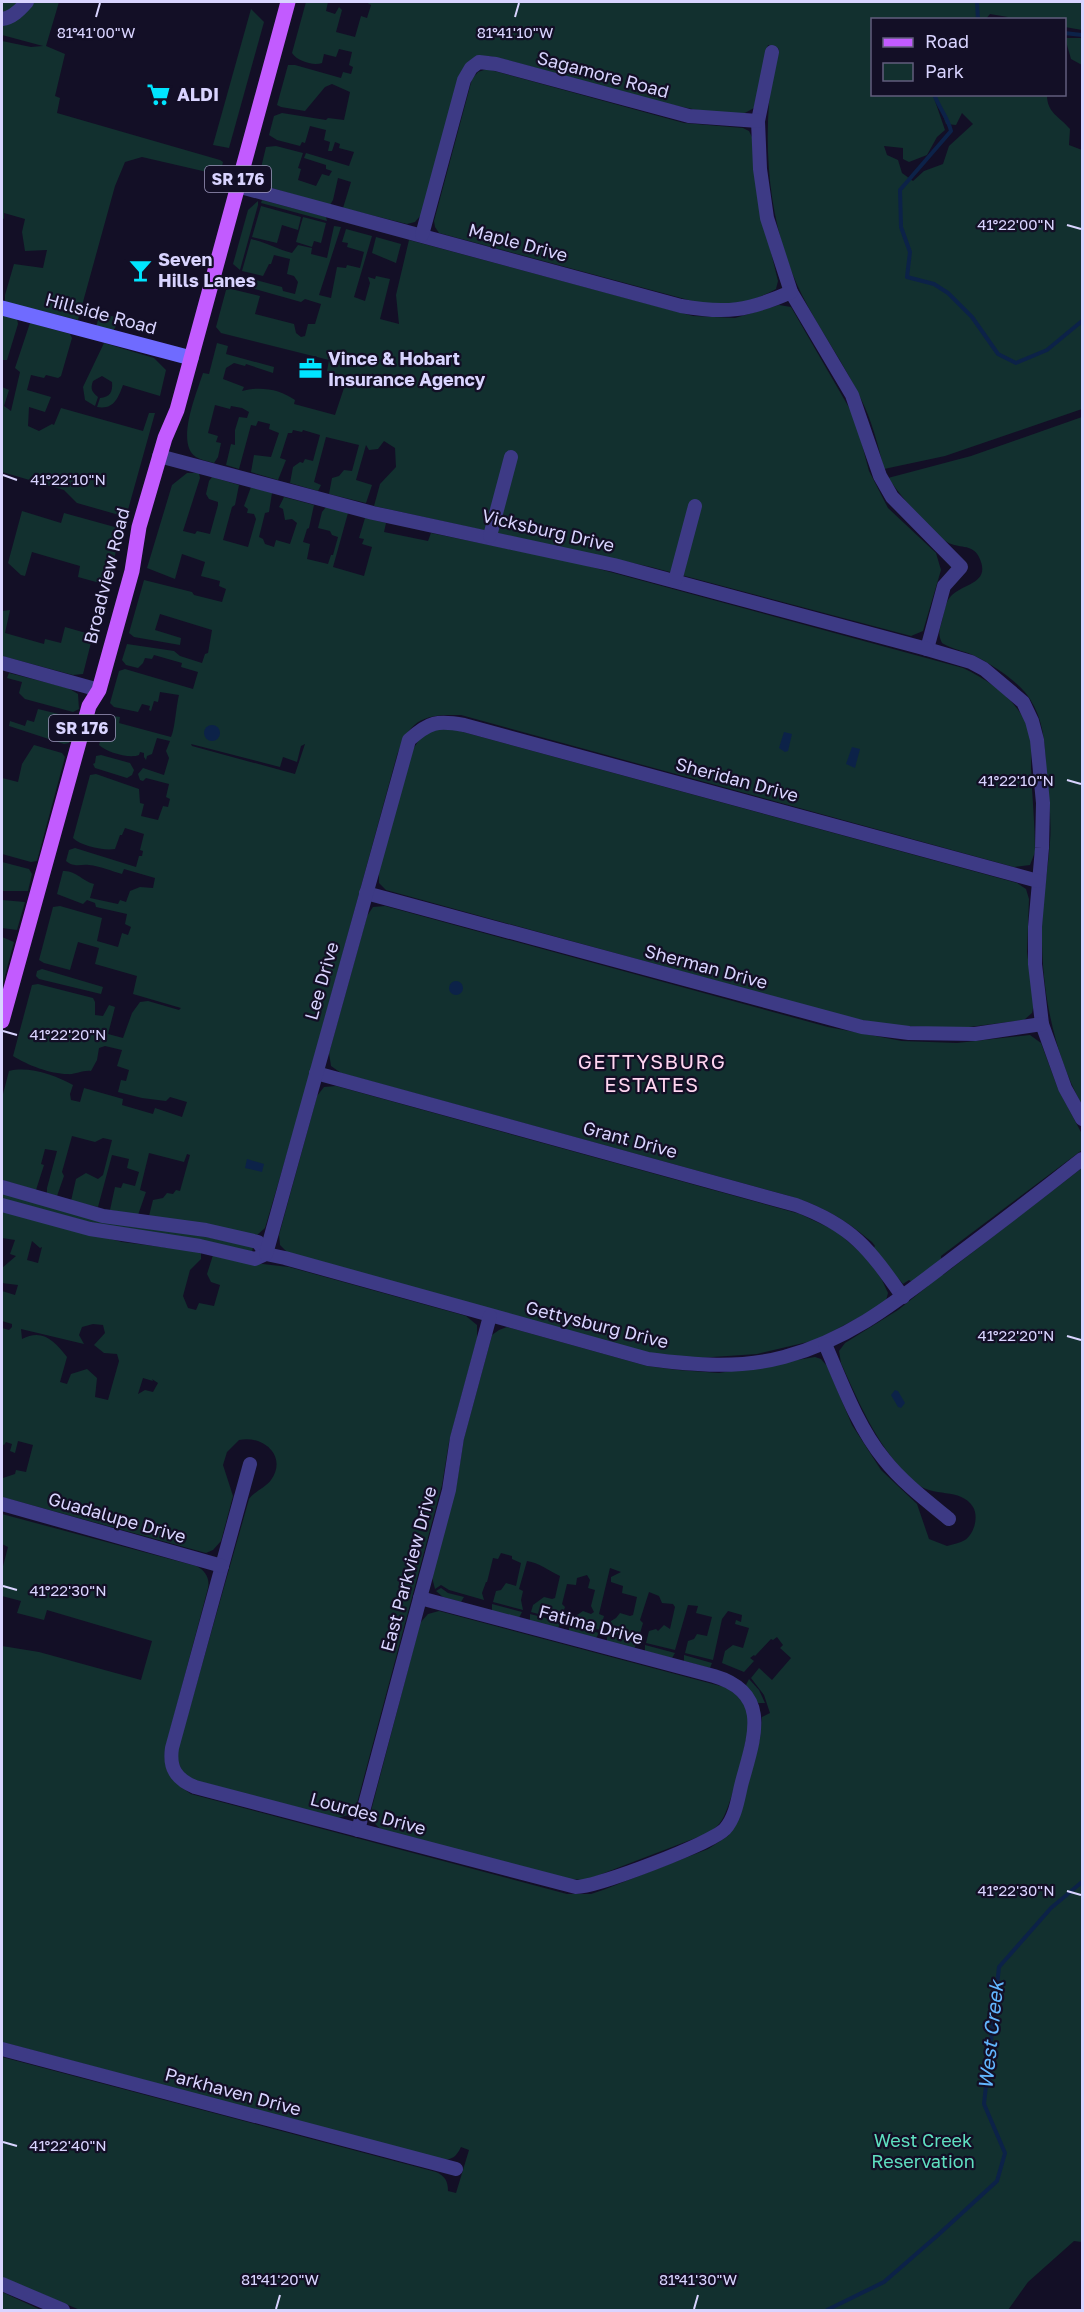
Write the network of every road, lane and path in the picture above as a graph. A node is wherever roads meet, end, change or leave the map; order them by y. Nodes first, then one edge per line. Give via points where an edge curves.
1 (27, 2) edge
2 (288, 2) edge
3 (2, 19) edge
4 (772, 52) dead end
5 (758, 121) junction
6 (237, 186) junction
7 (422, 235) junction
8 (791, 292) junction
9 (2, 308) edge
10 (191, 358) junction
11 (159, 456) junction
12 (512, 457) dead end
13 (695, 506) dead end
14 (490, 536) junction
15 (675, 581) junction
16 (927, 649) junction
17 (2, 663) edge
18 (99, 690) junction
19 (426, 725) joint
20 (1038, 881) junction
21 (366, 893) junction
22 (2, 1021) edge
23 (1042, 1024) junction
24 (316, 1072) junction
25 (1083, 1119) edge
26 (1083, 1159) edge
27 (2, 1187) edge
28 (2, 1205) edge
29 (266, 1254) junction
30 (903, 1297) junction
31 (490, 1316) junction
32 (825, 1344) junction
33 (250, 1464) dead end
34 (2, 1504) edge
35 (949, 1519) dead end
36 (222, 1566) junction
37 (420, 1598) junction
38 (747, 1697) joint
39 (358, 1830) junction
40 (2, 2049) edge
41 (456, 2169) dead end
42 (2, 2284) edge
43 (63, 2310) edge

1 - 3 street
2 - 6 main road, Broadview Road / SR 176
4 - 5 street
5 - 7 street, Sagamore Road via 689,116 479,62 464,80
5 - 8 street via 767,218
6 - 7 street, Maple Drive
6 - 10 main road, Broadview Road / SR 176
7 - 8 street, Maple Drive via 708,311 738,310
8 - 16 street via 852,395 877,468 892,497 961,567 944,586
9 - 10 street, Hillside Road
10 - 11 main road, Broadview Road / SR 176
11 - 14 street, Vicksburg Drive via 368,511
11 - 18 main road, Broadview Road / SR 176
12 - 14 street
13 - 15 street
14 - 15 street, Vicksburg Drive
15 - 16 street, Vicksburg Drive
16 - 20 street, Vicksburg Drive via 984,669 1026,708 1037,740 1043,803
17 - 18 street
18 - 22 main road, Broadview Road / SR 176 via 88,706
19 - 20 street, Sheridan Drive via 445,721 464,725
19 - 21 street, Lee Drive via 409,740
20 - 23 street, Vicksburg Drive via 1035,964
21 - 23 street, Sherman Drive via 862,1027 909,1033 975,1034
21 - 24 street, Lee Drive
23 - 25 street, Vicksburg Drive via 1065,1088
24 - 29 street, Lee Drive
24 - 30 street, Grant Drive via 796,1204 845,1228 881,1266
26 - 30 street, Gettysburg Drive
27 - 29 street, Gettysburg Drive via 104,1216 206,1230 258,1242
28 - 29 street, Gettysburg Drive via 90,1229 255,1259
29 - 31 street, Gettysburg Drive
30 - 32 street, Gettysburg Drive
31 - 32 street, Gettysburg Drive via 648,1359 697,1365 738,1365
31 - 37 street, East Parkview Drive
32 - 35 street via 864,1429 884,1460
33 - 36 street, Lourdes Drive
34 - 36 street, Guadalupe Drive
36 - 39 street, Lourdes Drive via 172,1748 174,1771 195,1787
37 - 38 street, Fatima Drive via 720,1678
37 - 39 street, East Parkview Drive
38 - 39 street, Lourdes Drive via 756,1719 754,1735 735,1810 726,1828 706,1842 597,1884 567,1886
40 - 41 street, Parkhaven Drive
42 - 43 street

